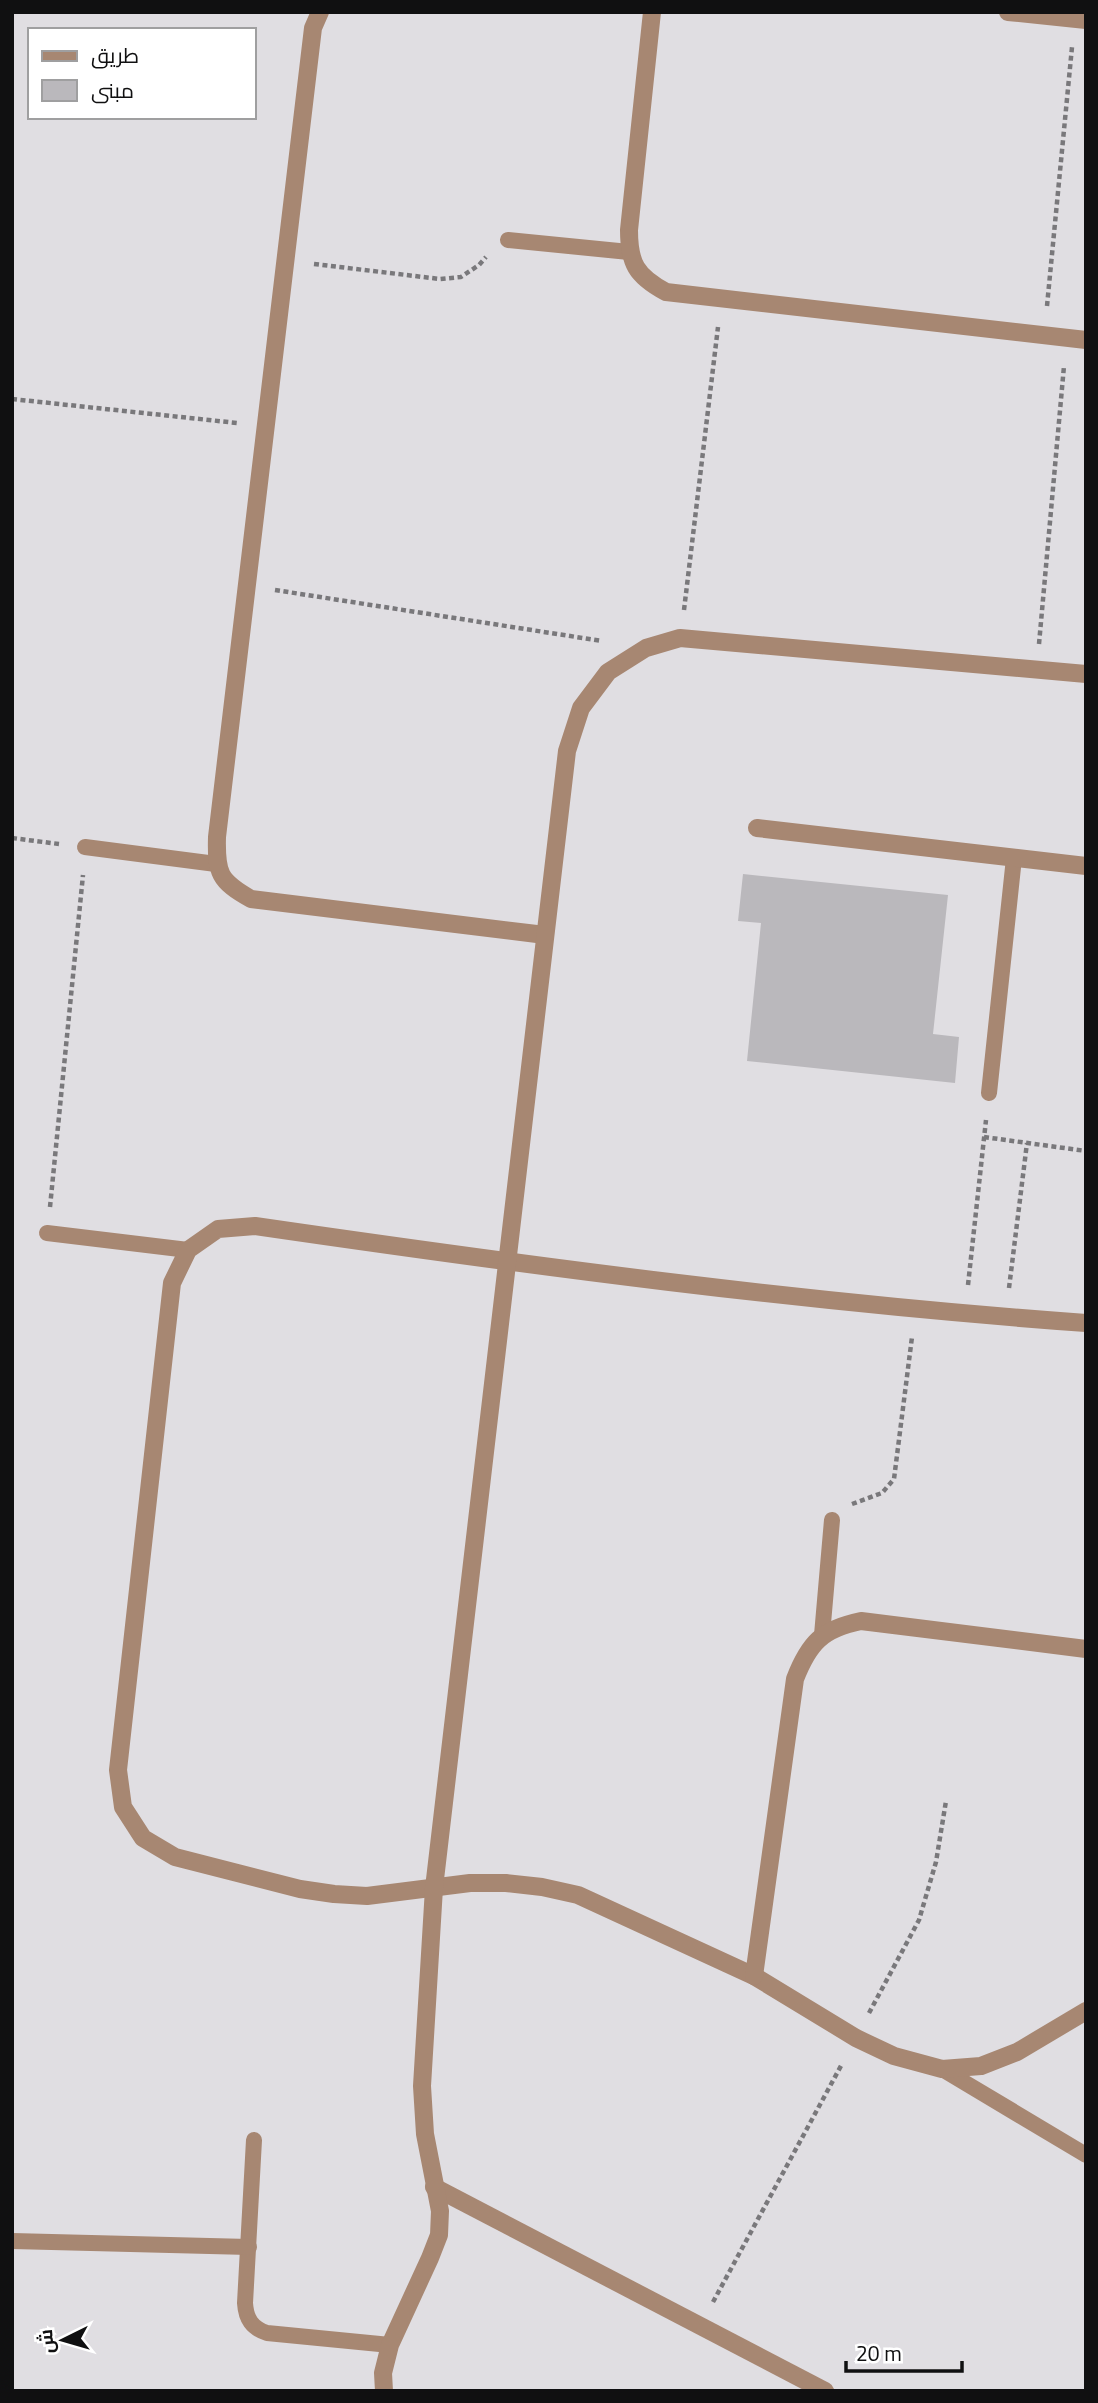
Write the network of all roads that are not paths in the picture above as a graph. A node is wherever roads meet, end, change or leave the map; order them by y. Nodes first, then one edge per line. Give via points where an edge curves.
1 (320, 12) edge
2 (652, 12) edge
3 (1008, 12) edge
4 (1080, 20) edge
5 (508, 240) road end
6 (629, 252) junction
7 (1086, 340) edge
8 (1086, 674) edge
9 (757, 828) dead end
10 (85, 847) road end
11 (1014, 858) junction
12 (216, 864) junction
13 (1086, 866) edge
14 (545, 935) junction
15 (989, 1093) road end
16 (47, 1233) road end
17 (188, 1250) junction
18 (506, 1262) junction
19 (1086, 1323) edge
20 (832, 1520) road end
21 (822, 1635) junction
22 (1086, 1649) edge
23 (434, 1888) junction
24 (754, 1976) junction
25 (1086, 2011) edge
26 (942, 2069) junction
27 (254, 2140) dead end
28 (1086, 2155) edge
29 (434, 2187) junction
30 (12, 2241) edge
31 (249, 2247) junction
32 (390, 2345) junction
33 (384, 2391) edge
34 (825, 2391) edge

1 - 12 street via 313,28
2 - 6 street
3 - 4 street
5 - 6 lane
6 - 7 street via 649,283 666,292
8 - 14 street via 680,638 646,648 608,672 580,708 567,751
9 - 11 street
10 - 12 lane
11 - 13 street
11 - 15 lane
12 - 14 street via 229,886 251,899
14 - 18 street
16 - 17 lane
17 - 18 street via 218,1229 255,1226
17 - 23 street via 172,1283 118,1770 123,1807 143,1838 175,1857 334,1894 367,1896
18 - 19 street via 964,1314
18 - 23 street
20 - 21 lane
21 - 22 street via 861,1621
21 - 24 street via 805,1654 795,1679
23 - 24 street via 506,1883 578,1895
23 - 29 street via 422,2086
24 - 26 street via 856,2038 894,2056
25 - 26 street via 1017,2052 981,2066
26 - 28 lane
27 - 31 lane
29 - 32 street via 439,2235
29 - 34 street
30 - 31 lane
31 - 32 lane via 246,2314 258,2330
32 - 33 street

